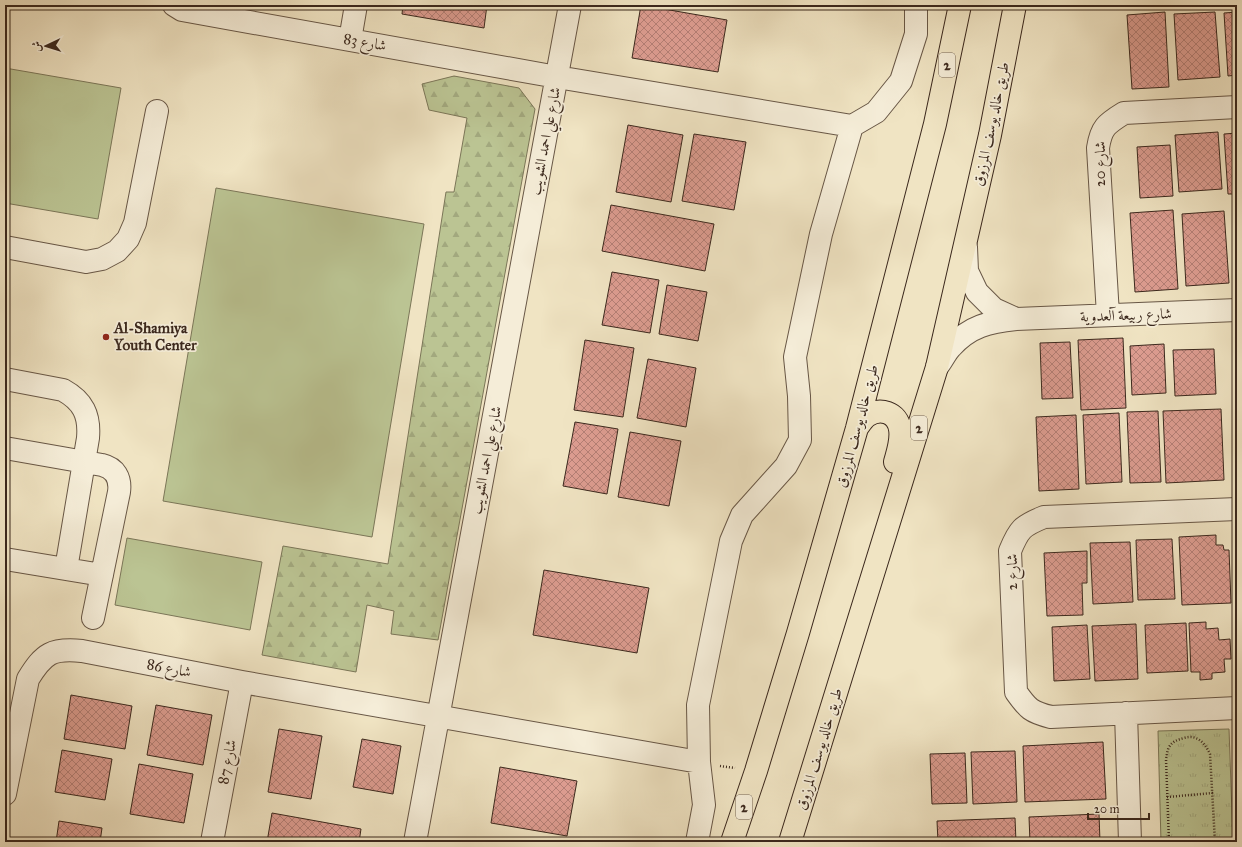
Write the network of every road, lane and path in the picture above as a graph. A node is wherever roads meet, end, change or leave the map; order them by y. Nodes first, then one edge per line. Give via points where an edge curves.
1 (174, 5) edge
2 (356, 5) edge
3 (570, 5) edge
4 (916, 5) edge
5 (960, 5) edge
6 (1015, 5) edge
7 (350, 40) junction
8 (557, 77) junction
9 (1237, 107) edge
10 (157, 111) dead end
11 (852, 126) junction
12 (5, 247) edge
13 (966, 247) junction
14 (1237, 310) edge
15 (1108, 316) junction
16 (1016, 319) junction
17 (937, 367) junction
18 (5, 379) edge
19 (857, 428) junction
20 (5, 449) edge
21 (84, 462) junction
22 (1237, 509) edge
23 (5, 560) edge
24 (66, 569) junction
25 (102, 575) junction
26 (93, 618) dead end
27 (242, 682) junction
28 (838, 688) junction
29 (1237, 708) edge
30 (1126, 714) junction
31 (438, 717) junction
32 (699, 762) junction
33 (756, 771) junction
34 (5, 794) edge
35 (1212, 794) junction
36 (1167, 797) junction
37 (212, 842) edge
38 (415, 842) edge
39 (697, 842) edge
40 (732, 842) edge
41 (790, 842) edge
42 (1130, 842) edge
43 (1169, 842) edge
44 (1215, 842) edge

1 - 7 street, شارع 83 via 182,10
2 - 7 street
3 - 8 street, شارع علي احمد الشويب
4 - 11 street via 916,34 900,81 876,112
5 - 19 main road, طريق خالد يوسف المرزوق / 2 via 935,124
6 - 13 main road, طريق خالد يوسف المرزوق / 2
7 - 8 street, شارع 83
8 - 11 street, شارع علي احمد الشويب
8 - 31 street, شارع علي احمد الشويب
9 - 15 street, شارع 20 via 1124,113 1111,121 1100,134 1098,148
10 - 12 street via 135,223 128,239 117,251 102,259 86,262
11 - 32 street via 821,234 795,357 800,440 786,466 742,515 731,541 698,706
13 - 16 street, شارع ربيعة آلعدوية via 967,271 977,292 994,309
13 - 17 main road, طريق خالد يوسف المرزوق / 2
14 - 15 street, شارع ربيعة آلعدوية
15 - 16 street, شارع ربيعة آلعدوية
16 - 17 street, شارع ربيعة آلعدوية via 992,322 970,331 951,347
17 - 28 main road, طريق خالد يوسف المرزوق / 2
18 - 21 street via 63,390 79,401 86,414 89,428
19 - 28 main road via 866,417 875,412 884,412 893,415 898,423 901,438 856,592
19 - 33 main road, طريق خالد يوسف المرزوق / 2
20 - 21 street
21 - 24 street
21 - 25 street via 113,469 119,480 119,492
22 - 30 street, شارع 2 via 1044,517 1028,524 1016,535 1010,551 1016,692 1026,706 1037,714 1051,717
23 - 24 street
24 - 25 street
25 - 26 street
27 - 31 street, شارع 86
27 - 34 street, شارع 86 via 82,651 64,649 48,654 36,665 28,679
27 - 37 street, شارع 87
28 - 41 main road, طريق خالد يوسف المرزوق / 2
29 - 30 street, شارع 2
30 - 42 street
31 - 32 street, شارع 86
31 - 38 street, شارع علي احمد الشويب
32 - 33 path
32 - 39 street via 704,805
33 - 40 main road, طريق خالد يوسف المرزوق / 2
35 - 36 path
35 - 36 path via 1210,754 1207,746 1201,740 1190,736 1176,740 1168,749
35 - 44 path
36 - 43 path

